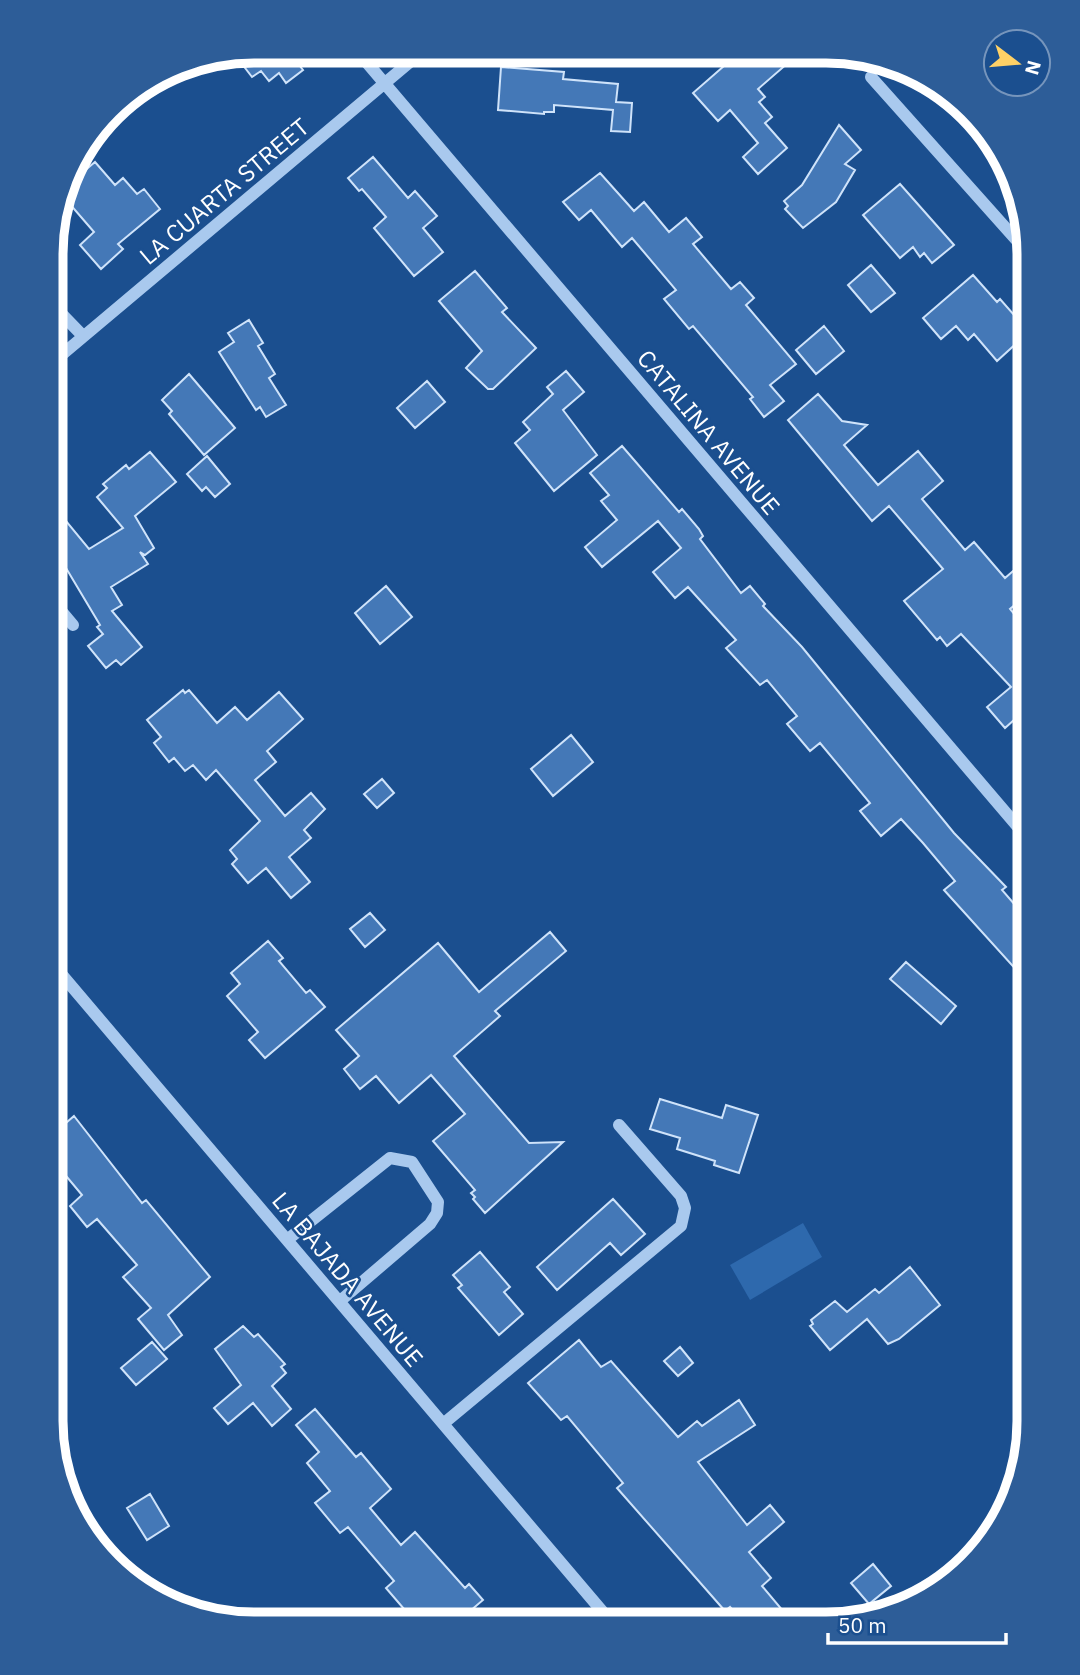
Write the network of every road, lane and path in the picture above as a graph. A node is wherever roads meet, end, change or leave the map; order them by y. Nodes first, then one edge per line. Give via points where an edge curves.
1 (367, 63) edge
2 (409, 63) edge
3 (871, 77) dead end
4 (384, 84) junction
5 (1016, 239) edge
6 (63, 315) edge
7 (83, 336) junction
8 (63, 353) edge
9 (63, 613) edge
10 (73, 625) dead end
11 (1017, 827) edge
12 (63, 975) edge
13 (619, 1125) dead end
14 (287, 1240) junction
15 (340, 1301) junction
16 (443, 1424) junction
17 (603, 1612) edge

1 - 4 street, CATALINA AVENUE
2 - 4 street, LA CUARTA STREET
3 - 5 street
4 - 7 street, LA CUARTA STREET
4 - 11 street, CATALINA AVENUE
6 - 7 street
7 - 8 street, LA CUARTA STREET
9 - 10 street
12 - 14 street, LA BAJADA AVENUE
13 - 16 street via 681,1196 685,1208 681,1226
14 - 15 street, LA BAJADA AVENUE
14 - 15 street via 390,1158 412,1162 438,1202 437,1213
15 - 16 street, LA BAJADA AVENUE
16 - 17 street, LA BAJADA AVENUE

